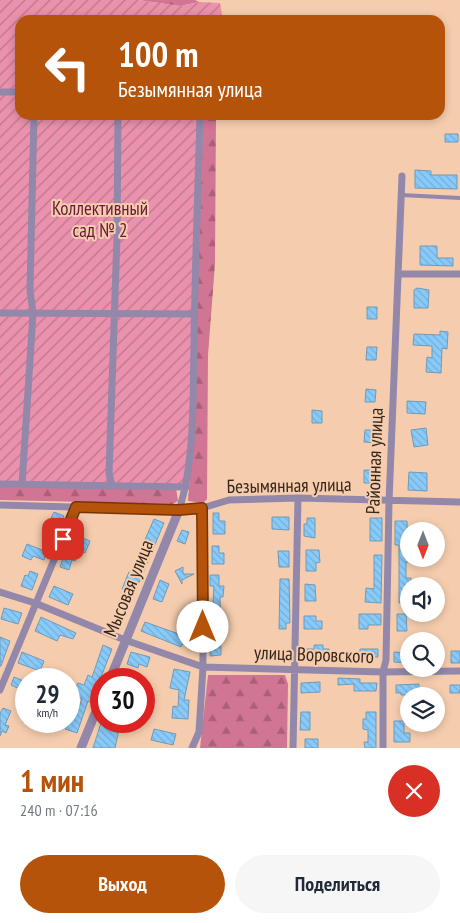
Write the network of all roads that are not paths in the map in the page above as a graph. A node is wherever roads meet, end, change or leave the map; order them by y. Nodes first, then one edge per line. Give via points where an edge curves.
1 (0, 92) edge
2 (15, 92) edge
3 (34, 120) edge
4 (118, 120) edge
5 (200, 120) edge
6 (402, 176) dead end
7 (401, 195) junction
8 (460, 198) edge
9 (398, 274) junction
10 (460, 274) edge
11 (0, 313) edge
12 (33, 313) junction
13 (114, 313) junction
14 (194, 314) junction
15 (0, 484) edge
16 (22, 485) junction
17 (112, 485) junction
18 (186, 487) junction
19 (298, 498) junction
20 (389, 502) junction
21 (460, 502) edge
22 (0, 506) edge
23 (76, 507) junction
24 (202, 508) junction
25 (179, 510) junction
26 (0, 592) edge
27 (35, 603) junction
28 (125, 640) junction
29 (203, 667) junction
30 (114, 668) edge
31 (293, 669) junction
32 (460, 671) edge
33 (383, 672) junction
34 (0, 690) edge
35 (90, 727) edge
36 (82, 748) edge
37 (192, 748) edge
38 (292, 748) edge
39 (383, 748) edge

1 - 2 street
3 - 12 street via 30,290
4 - 13 street
5 - 14 street
6 - 7 street, Районная улица
7 - 8 lane
7 - 9 street, Районная улица
9 - 10 street
9 - 20 street, Районная улица
11 - 12 street
12 - 13 street
12 - 16 street
13 - 14 street
13 - 17 street via 109,474
14 - 18 street via 193,390
15 - 16 street
16 - 17 street
17 - 18 street
18 - 25 street
19 - 20 street, Безымянная улица
19 - 24 street, Безымянная улица via 229,500
19 - 31 street
20 - 21 street, Безымянная улица
20 - 33 street, Районная улица via 386,660
22 - 23 street, Безымянная улица
23 - 25 street, Безымянная улица
23 - 27 street
24 - 25 street, Безымянная улица
24 - 29 street
25 - 28 street, Мысовая улица
26 - 27 street, улица Воровского
27 - 28 street, улица Воровского
27 - 34 street
28 - 29 street, улица Воровского
28 - 30 street, Мысовая улица
29 - 31 street, улица Воровского
29 - 37 street via 199,732
31 - 33 street, улица Воровского
31 - 38 street
32 - 33 street, улица Воровского
33 - 39 street, Районная улица
35 - 36 street

